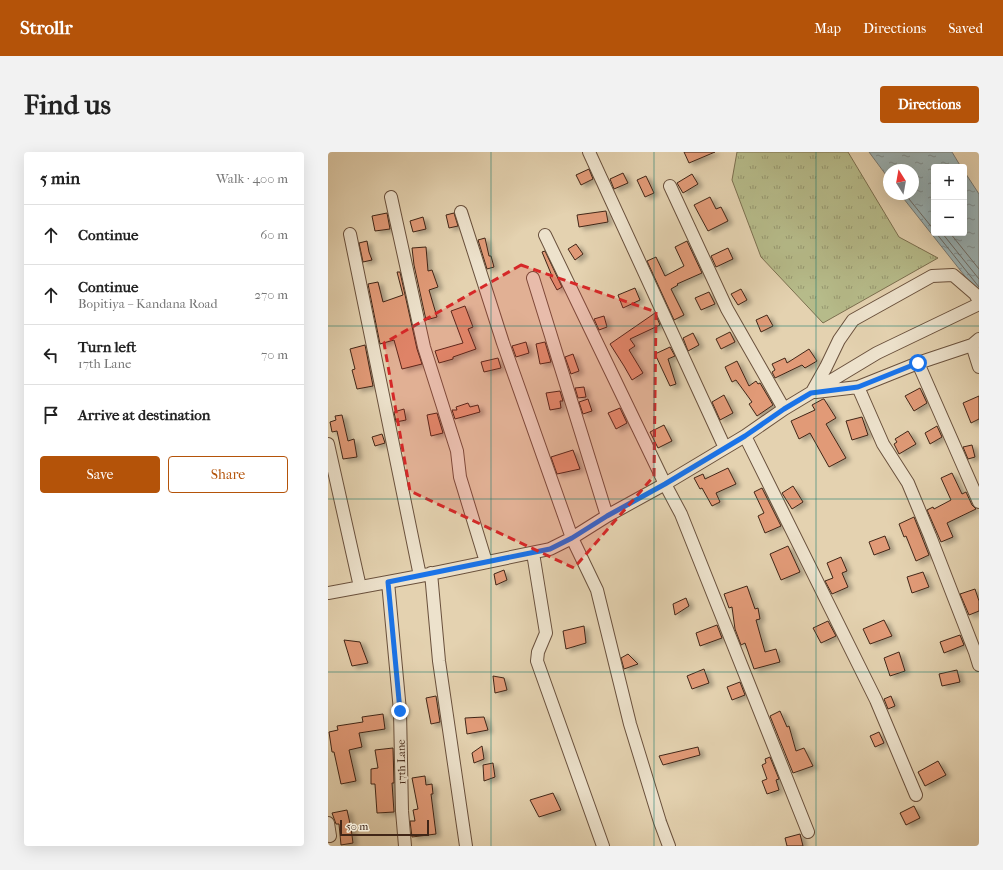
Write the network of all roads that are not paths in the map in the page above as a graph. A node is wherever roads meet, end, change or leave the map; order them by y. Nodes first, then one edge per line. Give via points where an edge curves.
1 (589, 152) edge
2 (670, 186) dead end
3 (391, 197) dead end
4 (461, 212) dead end
5 (350, 234) dead end
6 (545, 235) dead end
7 (533, 278) dead end
8 (979, 301) edge
9 (979, 304) edge
10 (976, 342) edge
11 (918, 363) junction
12 (979, 367) edge
13 (858, 387) junction
14 (811, 393) junction
15 (784, 409) junction
16 (745, 436) junction
17 (328, 444) edge
18 (725, 448) junction
19 (665, 484) junction
20 (979, 502) edge
21 (607, 516) junction
22 (572, 538) junction
23 (533, 553) junction
24 (486, 562) junction
25 (425, 574) junction
26 (388, 582) junction
27 (360, 587) junction
28 (328, 593) edge
29 (979, 665) edge
30 (916, 795) dead end
31 (328, 823) edge
32 (808, 832) dead end
33 (330, 836) dead end
34 (405, 846) edge
35 (466, 846) edge
36 (603, 846) edge
37 (669, 846) edge

1 - 18 street
2 - 15 street via 727,309
3 - 24 street via 424,347 457,451 460,477
4 - 22 street via 503,343
5 - 25 street
6 - 19 street
7 - 21 street
8 - 14 street via 975,294 953,275 932,276 853,320 839,340
9 - 14 street via 877,353
10 - 11 street
10 - 12 street
11 - 13 street
11 - 20 street
13 - 14 street
13 - 29 street via 883,444 908,483
14 - 15 street
15 - 16 street
16 - 18 street
16 - 30 street via 876,700
17 - 27 street
18 - 19 street
19 - 21 street
19 - 32 street via 681,514
21 - 22 street
22 - 23 street via 550,549
22 - 37 street via 597,590 630,724
23 - 24 street
23 - 36 street via 546,633 537,661
24 - 25 street
25 - 26 street
25 - 35 street
26 - 27 street
26 - 34 street, 17th Lane via 400,711
27 - 28 street
31 - 33 street

